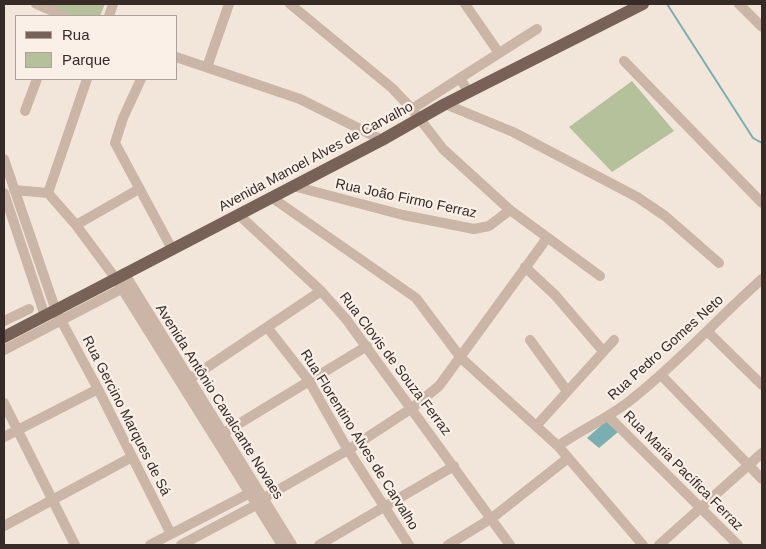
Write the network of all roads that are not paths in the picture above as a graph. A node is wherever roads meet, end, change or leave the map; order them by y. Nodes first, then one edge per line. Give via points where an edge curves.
1 (36, 4) edge
2 (229, 4) edge
3 (290, 4) edge
4 (465, 4) edge
5 (644, 4) edge
6 (739, 4) edge
7 (59, 15) edge
8 (762, 27) edge
9 (538, 29) dead end
10 (499, 53) junction
11 (178, 58) edge
12 (624, 61) dead end
13 (207, 67) junction
14 (460, 78) junction
15 (37, 80) edge
16 (87, 80) edge
17 (141, 80) edge
18 (469, 93) junction
19 (445, 104) junction
20 (412, 109) junction
21 (25, 111) dead end
22 (420, 119) junction
23 (382, 140) junction
24 (4, 159) edge
25 (293, 186) junction
26 (139, 190) junction
27 (9, 191) edge
28 (48, 193) junction
29 (271, 198) junction
30 (762, 203) edge
31 (510, 210) junction
32 (22, 211) junction
33 (11, 214) junction
34 (239, 215) junction
35 (76, 225) junction
36 (547, 238) junction
37 (172, 249) junction
38 (719, 263) dead end
39 (525, 268) junction
40 (600, 276) dead end
41 (123, 281) junction
42 (760, 285) edge
43 (321, 291) junction
44 (28, 309) dead end
45 (54, 316) junction
46 (4, 321) edge
47 (267, 327) junction
48 (708, 332) junction
49 (4, 337) edge
50 (530, 340) dead end
51 (614, 340) dead end
52 (367, 346) junction
53 (4, 350) edge
54 (603, 351) junction
55 (461, 358) junction
56 (661, 375) junction
57 (308, 381) junction
58 (185, 382) junction
59 (762, 385) edge
60 (98, 389) junction
61 (567, 391) junction
62 (4, 403) edge
63 (412, 408) junction
64 (609, 417) junction
65 (208, 420) junction
66 (537, 425) junction
67 (18, 430) junction
68 (222, 434) junction
69 (4, 437) edge
70 (558, 446) junction
71 (348, 450) junction
72 (762, 453) edge
73 (132, 457) junction
74 (568, 458) junction
75 (748, 465) junction
76 (454, 466) junction
77 (762, 479) edge
78 (248, 494) junction
79 (52, 501) junction
80 (259, 502) junction
81 (383, 506) junction
82 (701, 506) junction
83 (492, 518) junction
84 (4, 526) edge
85 (171, 534) junction
86 (75, 545) edge
87 (150, 545) edge
88 (181, 545) edge
89 (282, 545) edge
90 (292, 545) edge
91 (319, 545) edge
92 (409, 545) edge
93 (448, 545) edge
94 (510, 545) edge
95 (643, 545) edge
96 (659, 545) edge
97 (738, 545) edge

1 - 7 street
2 - 13 street
3 - 20 street via 377,74
4 - 10 street
5 - 18 main road, Avenida Manoel Alves de Carvalho
6 - 8 street
9 - 10 street
10 - 14 street
11 - 13 street
12 - 30 street
13 - 23 street via 312,104
14 - 18 street
14 - 20 street
15 - 21 street
16 - 28 street
17 - 26 street via 115,139
18 - 19 main road, Avenida Manoel Alves de Carvalho
19 - 22 main road, Avenida Manoel Alves de Carvalho
19 - 38 street via 522,136 637,197 665,216
20 - 22 street
22 - 23 main road, Avenida Manoel Alves de Carvalho
22 - 31 street via 458,164
23 - 25 main road, Avenida Manoel Alves de Carvalho
24 - 27 street
25 - 29 main road, Avenida Manoel Alves de Carvalho
25 - 31 street, Rua João Firmo Ferraz via 394,213 474,228 489,226
26 - 35 street
26 - 37 street
27 - 28 street
27 - 32 street
27 - 33 street
28 - 35 street, Avenida Antônio Cavalcante Novaes
29 - 34 main road, Avenida Manoel Alves de Carvalho
29 - 55 street via 416,298
31 - 36 street
32 - 33 street
32 - 45 street
33 - 45 street
34 - 37 main road, Avenida Manoel Alves de Carvalho
34 - 43 street, Rua Clovis de Souza Ferraz
35 - 41 street, Avenida Antônio Cavalcante Novaes
36 - 39 street
36 - 40 street
37 - 41 main road, Avenida Manoel Alves de Carvalho
39 - 54 street via 555,295
39 - 55 street
41 - 45 main road, Avenida Manoel Alves de Carvalho
41 - 58 street, Avenida Antônio Cavalcante Novaes
42 - 48 street, Rua Pedro Gomes Neto
43 - 47 street
43 - 52 street, Rua Clovis de Souza Ferraz
44 - 46 street
45 - 49 main road, Avenida Manoel Alves de Carvalho
45 - 53 street, Avenida Manoel Alves de Carvalho
45 - 60 street, Rua Gercino Marques de Sá
47 - 57 street, Rua Florentino Alves de Carvalho
47 - 58 street
48 - 56 street, Rua Pedro Gomes Neto
48 - 59 street
50 - 61 street
51 - 54 street
52 - 57 street
52 - 63 street, Rua Clovis de Souza Ferraz
54 - 61 street
55 - 63 street via 439,386
55 - 66 street
56 - 64 street, Rua Pedro Gomes Neto
56 - 75 street
57 - 68 street
57 - 71 street, Rua Florentino Alves de Carvalho
58 - 65 street, Avenida Antônio Cavalcante Novaes
60 - 67 street
60 - 73 street, Rua Gercino Marques de Sá
61 - 66 street
62 - 67 street
63 - 71 street
63 - 76 street, Rua Clovis de Souza Ferraz
64 - 70 street, Rua Pedro Gomes Neto
64 - 82 street, Rua Maria Pacífica Ferraz
65 - 68 street, Avenida Antônio Cavalcante Novaes
65 - 78 street
66 - 70 street
67 - 69 street
67 - 79 street
68 - 80 street, Avenida Antônio Cavalcante Novaes
70 - 74 street
71 - 80 street
71 - 81 street, Rua Florentino Alves de Carvalho
72 - 75 street
73 - 79 street
73 - 85 street, Rua Gercino Marques de Sá
74 - 83 street
74 - 95 street
75 - 77 street
75 - 82 street
76 - 81 street
76 - 83 street, Rua Clovis de Souza Ferraz
78 - 80 street
78 - 85 street
79 - 84 street
79 - 86 street
80 - 88 street
80 - 89 street
80 - 90 street, Avenida Antônio Cavalcante Novaes
81 - 91 street
81 - 92 street, Rua Florentino Alves de Carvalho
82 - 96 street
82 - 97 street, Rua Maria Pacífica Ferraz
83 - 93 street
83 - 94 street, Rua Clovis de Souza Ferraz
85 - 87 street

